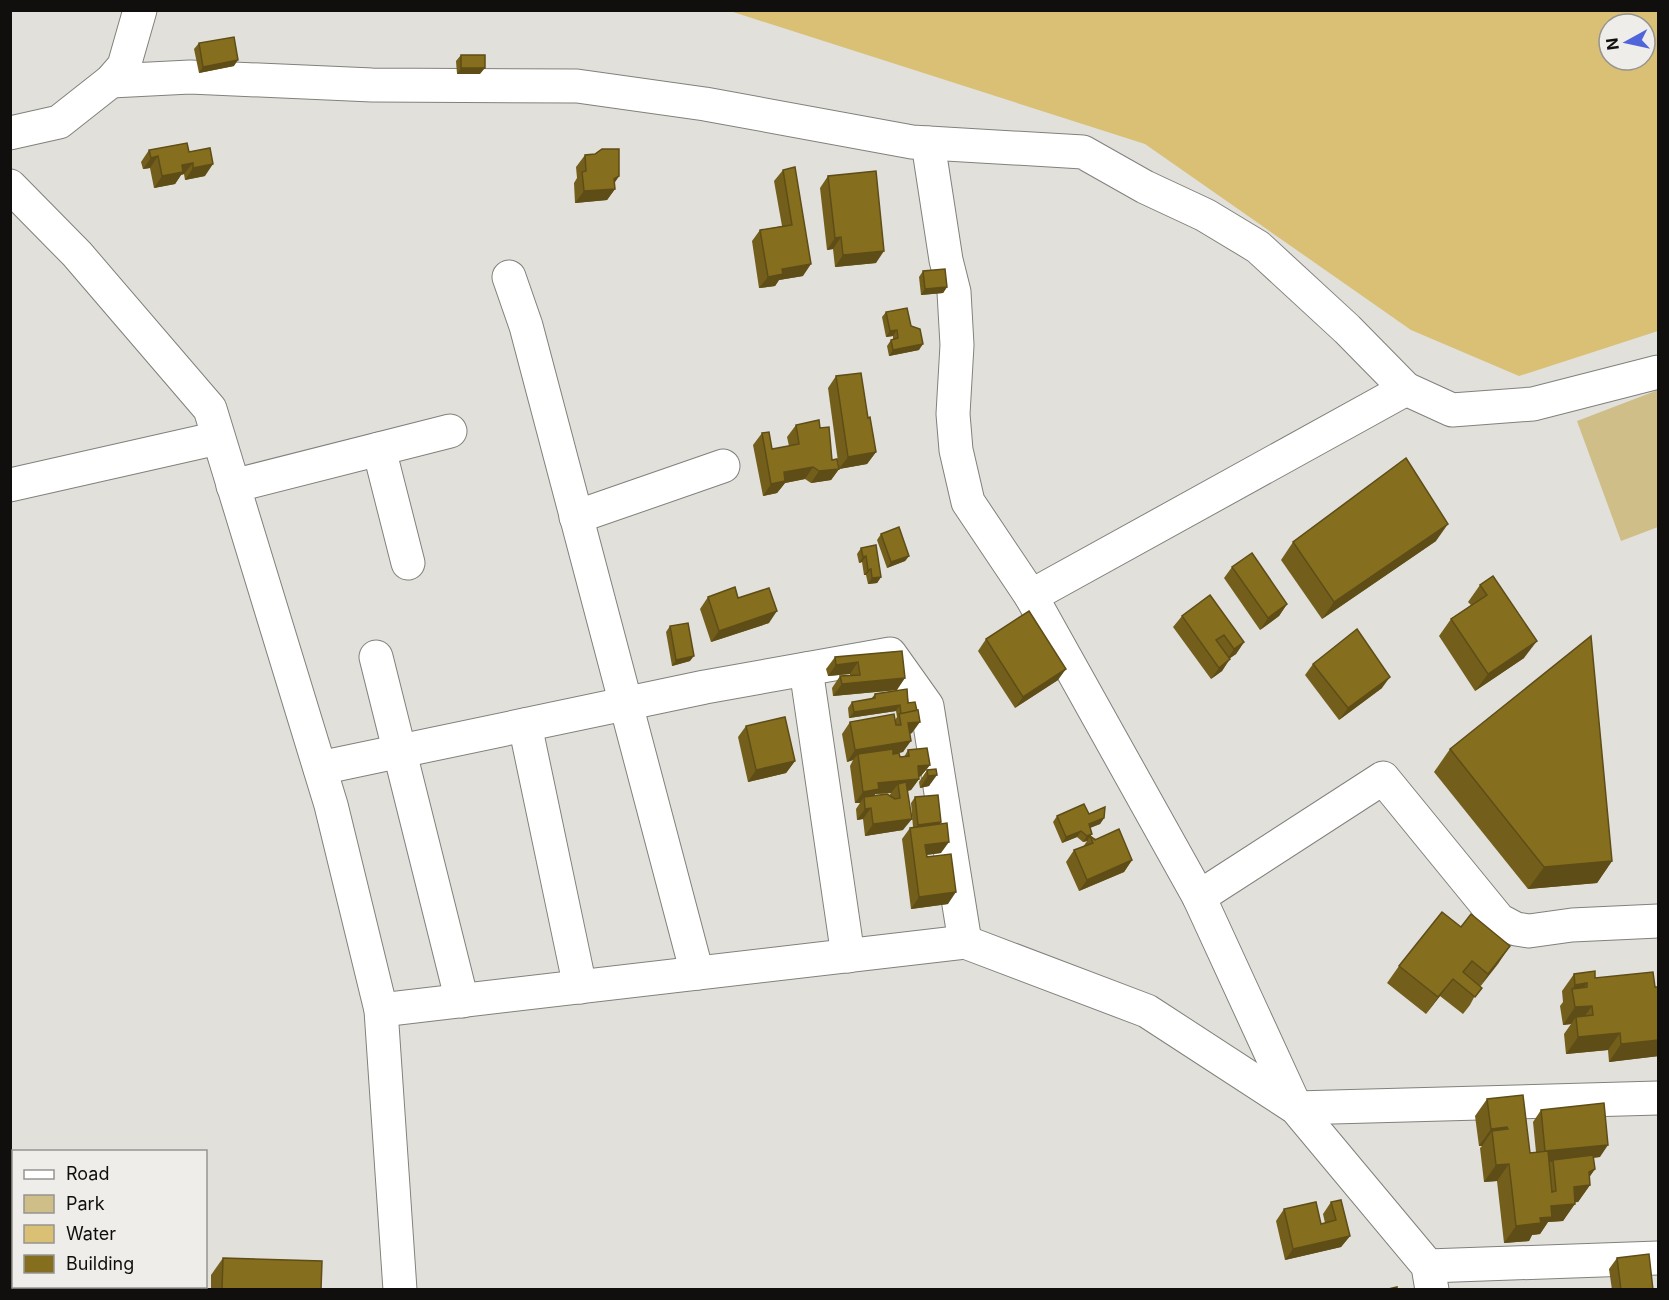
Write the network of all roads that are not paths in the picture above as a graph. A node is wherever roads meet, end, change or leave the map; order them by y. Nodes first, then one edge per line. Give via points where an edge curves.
1 (140, 10) edge
2 (111, 81) junction
3 (10, 133) edge
4 (928, 143) junction
5 (10, 186) edge
6 (509, 277) dead end
7 (1659, 372) edge
8 (1406, 389) junction
9 (450, 431) dead end
10 (218, 438) junction
11 (379, 449) junction
12 (723, 466) dead end
13 (10, 485) edge
14 (233, 486) junction
15 (576, 518) junction
16 (408, 563) dead end
17 (1031, 596) junction
18 (376, 657) dead end
19 (806, 669) junction
20 (626, 704) junction
21 (525, 725) junction
22 (399, 751) junction
23 (320, 768) junction
24 (1199, 897) junction
25 (1659, 921) edge
26 (965, 942) junction
27 (848, 956) junction
28 (697, 973) junction
29 (580, 987) junction
30 (462, 1001) junction
31 (381, 1010) junction
32 (1659, 1098) edge
33 (1296, 1108) junction
34 (1659, 1258) edge
35 (1430, 1278) edge
36 (400, 1290) edge

1 - 2 street via 124,66
2 - 3 street via 59,122
2 - 4 street via 190,77 372,85 577,86
4 - 8 street via 1083,152 1205,215 1258,248
4 - 17 street via 954,292 956,450 968,502
5 - 10 street via 77,254 210,409
6 - 15 street via 526,326
7 - 8 street via 1533,404 1452,410
8 - 17 street
9 - 11 street
10 - 13 street
10 - 14 street
11 - 14 street
11 - 16 street
12 - 15 street
14 - 23 street
15 - 20 street
17 - 24 street
18 - 22 street
19 - 20 street
19 - 26 street via 890,654 927,706
19 - 27 street
20 - 21 street
20 - 28 street
21 - 22 street
21 - 29 street
22 - 23 street
22 - 30 street
23 - 31 street
24 - 25 street via 1383,778 1499,920 1516,929
24 - 33 street
26 - 27 street
26 - 33 street via 1147,1011
27 - 28 street
28 - 29 street
29 - 30 street
30 - 31 street
31 - 36 street
32 - 33 street
33 - 35 street
34 - 35 street

